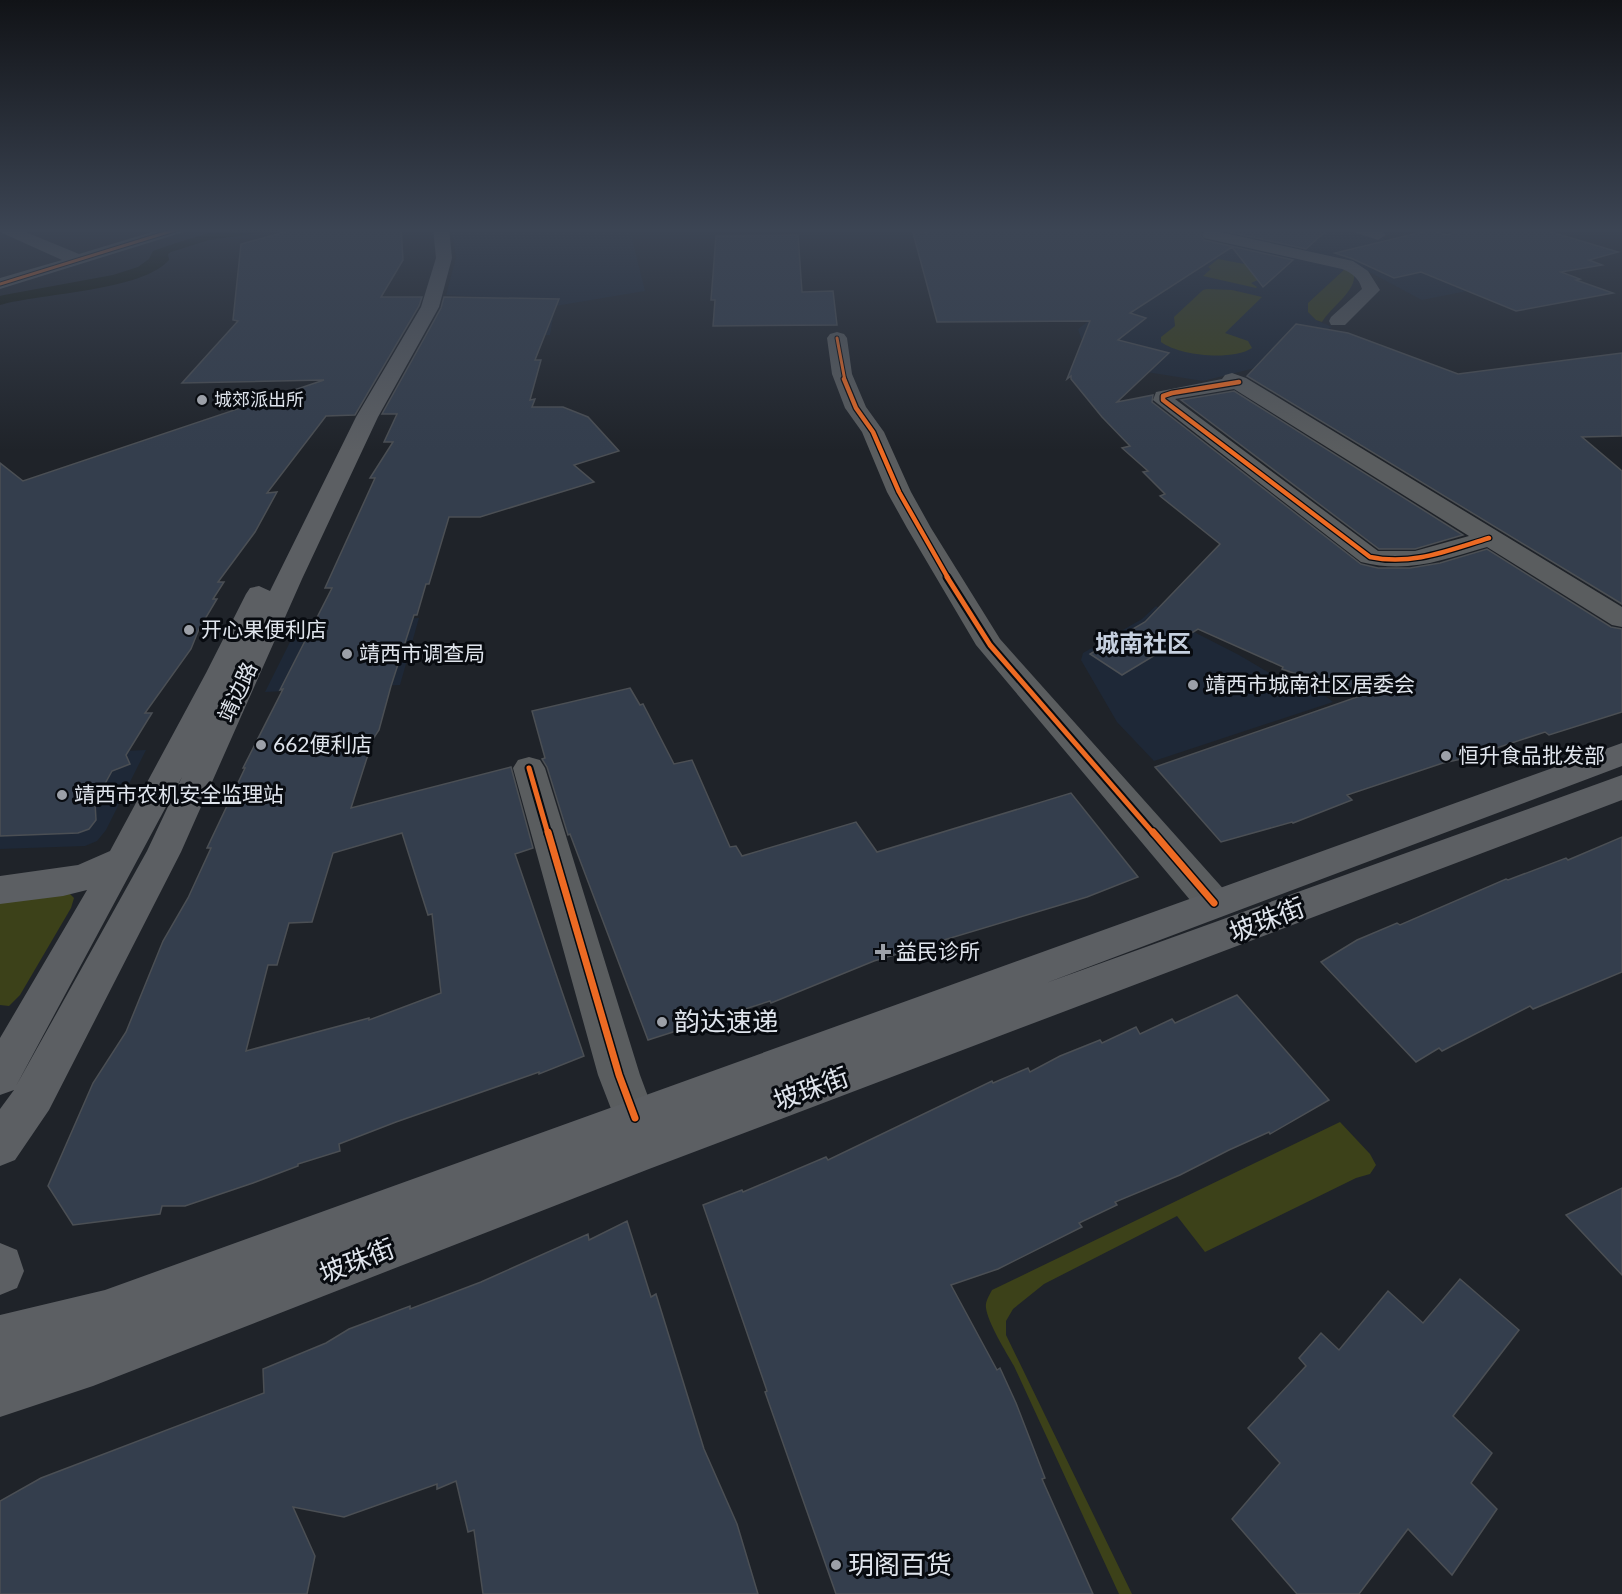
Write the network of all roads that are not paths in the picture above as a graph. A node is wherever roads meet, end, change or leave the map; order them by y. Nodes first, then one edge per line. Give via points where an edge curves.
1 (414, 302) edge
2 (431, 302) edge
3 (1358, 302) edge
4 (1338, 321) dead end
5 (837, 338) dead end
6 (1489, 538) junction
7 (1622, 619) edge
8 (1622, 754) edge
9 (529, 768) dead end
10 (1622, 787) edge
11 (122, 860) junction
12 (0, 890) edge
13 (1214, 903) junction
14 (0, 1076) edge
15 (634, 1118) junction
16 (0, 1145) edge
17 (0, 1340) edge
18 (0, 1391) edge

1 - 11 main road, 靖边路 via 304,502 221,672
2 - 16 main road, 靖边路 via 362,428 164,852 34,1096
3 - 4 street
5 - 13 street via 842,374 856,408 873,432 919,528 985,636
6 - 6 street via 1235,380 1163,396 1163,400 1370,557 1414,559
6 - 7 street
8 - 13 main road, 坡珠街
9 - 15 street
10 - 18 main road, 坡珠街 via 649,1148 93,1361
11 - 12 main road via 103,872 76,880
11 - 14 main road, 靖边路
13 - 15 main road, 坡珠街
15 - 17 main road, 坡珠街 via 105,1314

